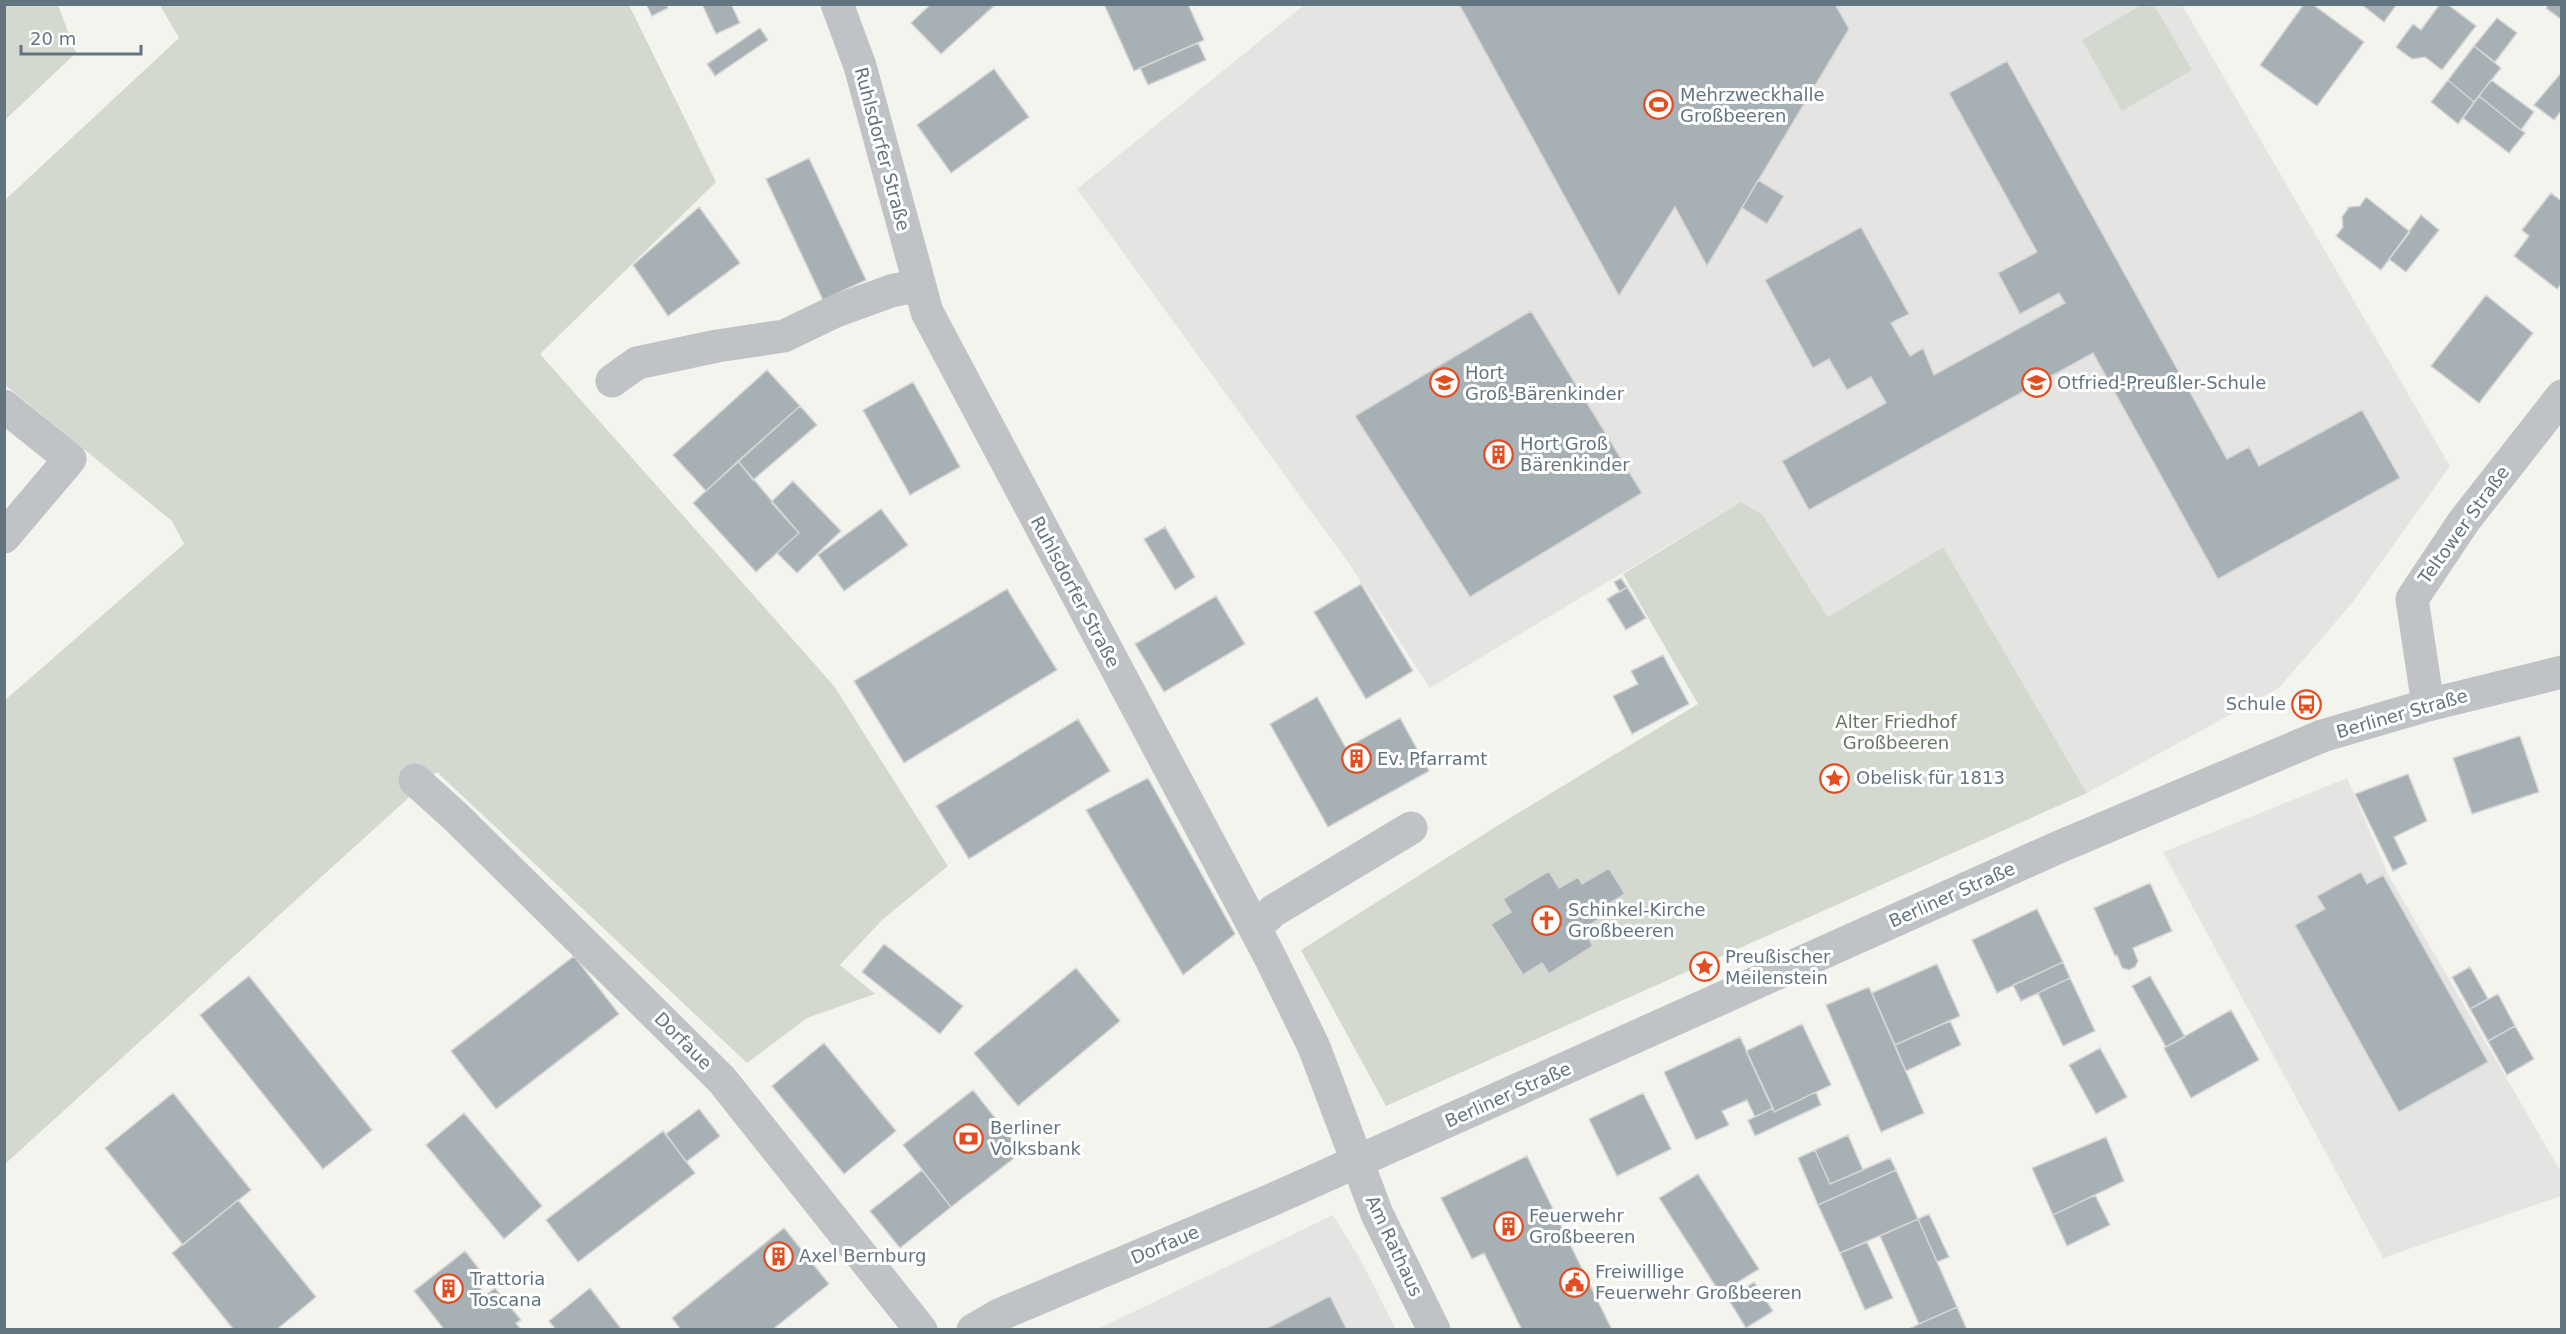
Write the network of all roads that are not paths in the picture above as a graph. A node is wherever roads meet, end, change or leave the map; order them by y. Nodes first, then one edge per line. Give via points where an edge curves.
1 (837, 4) edge
2 (919, 285) junction
3 (612, 381) dead end
4 (2562, 396) edge
5 (4, 406) edge
6 (4, 537) edge
7 (2562, 672) edge
8 (2428, 705) junction
9 (415, 780) dead end
10 (1411, 828) dead end
11 (1256, 928) junction
12 (1358, 1162) junction
13 (921, 1329) edge
14 (974, 1329) edge
15 (1434, 1329) edge

1 - 2 street, Ruhlsdorfer Straße via 860,66
2 - 3 street via 836,311 784,336 637,363
2 - 11 street, Ruhlsdorfer Straße via 927,312
4 - 8 street, Teltower Straße via 2463,521 2412,599
5 - 6 street via 70,459
7 - 8 street, Berliner Straße
8 - 12 street, Berliner Straße via 2322,736 2060,847
9 - 13 street, Dorfaue via 722,1080
10 - 11 street via 1274,911
11 - 12 street, Ruhlsdorfer Straße via 1314,1047
12 - 14 street, Dorfaue
12 - 15 street, Am Rathaus via 1377,1214

